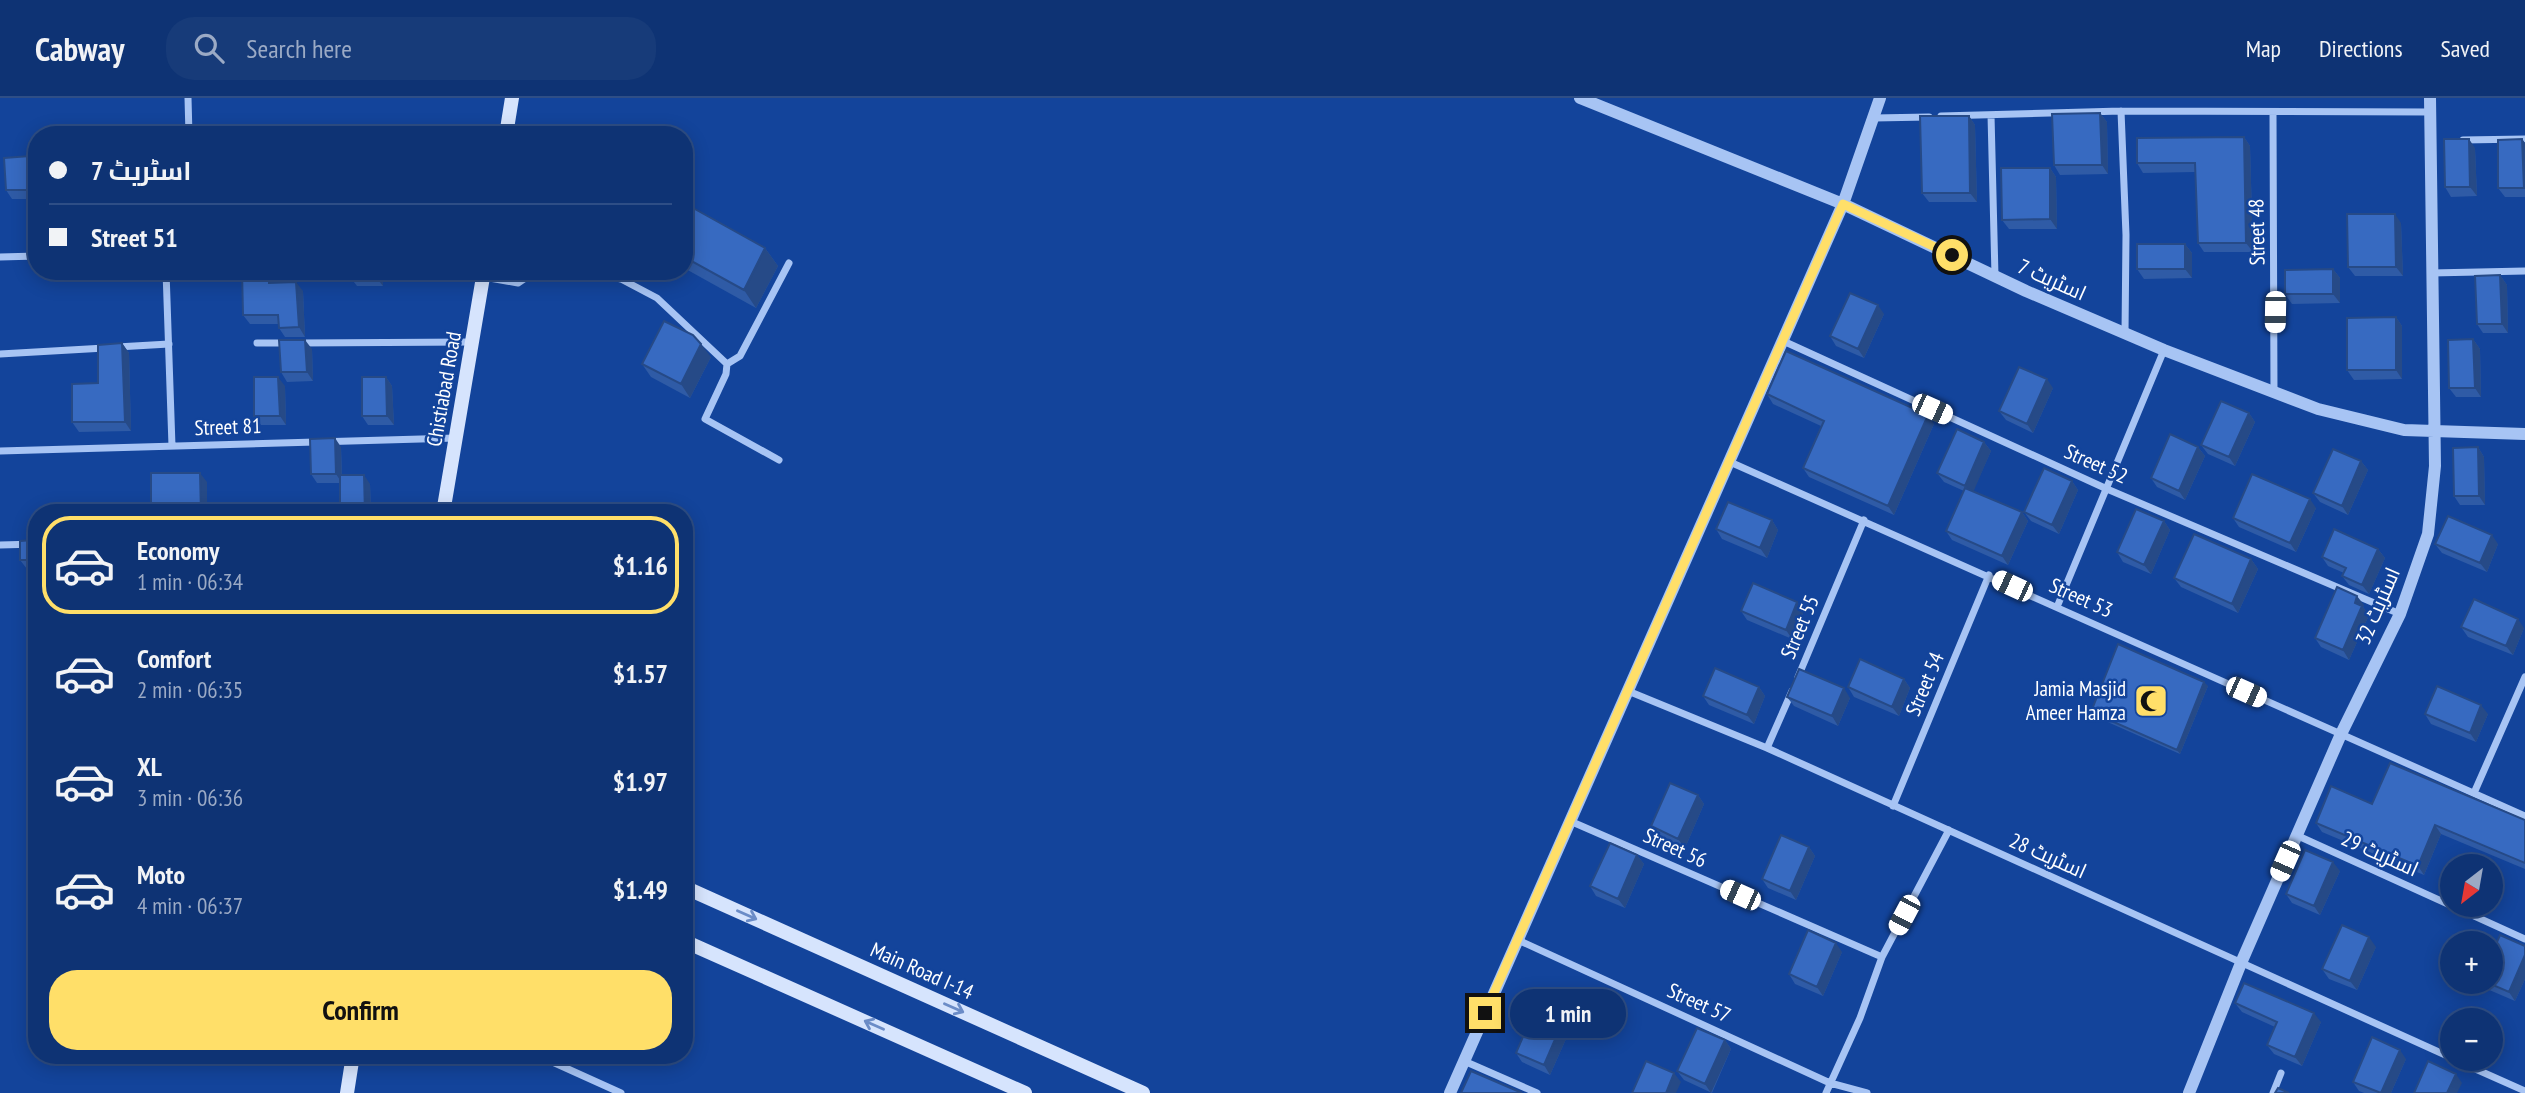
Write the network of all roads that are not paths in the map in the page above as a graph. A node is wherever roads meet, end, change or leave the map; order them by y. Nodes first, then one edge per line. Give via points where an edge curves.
1 (188, 98) edge
2 (512, 98) edge
3 (1580, 98) edge
4 (1880, 98) edge
5 (2430, 105) edge
6 (2121, 111) junction
7 (2273, 113) junction
8 (1991, 115) junction
9 (1874, 118) junction
10 (189, 126) edge
11 (507, 126) edge
12 (2525, 139) edge
13 (2458, 140) edge
14 (1843, 204) junction
15 (28, 256) edge
16 (0, 257) edge
17 (789, 263) dead end
18 (2525, 271) edge
19 (2430, 273) junction
20 (1995, 276) junction
21 (166, 280) edge
22 (483, 280) edge
23 (623, 280) edge
24 (2125, 333) junction
25 (1781, 340) junction
26 (473, 342) junction
27 (257, 343) dead end
28 (169, 344) junction
29 (2164, 350) junction
30 (0, 354) edge
31 (727, 364) junction
32 (2274, 393) junction
33 (2435, 433) junction
34 (2525, 434) edge
35 (456, 438) junction
36 (172, 446) junction
37 (0, 451) edge
38 (779, 460) dead end
39 (1730, 462) junction
40 (2107, 489) junction
41 (445, 504) edge
42 (1864, 520) junction
43 (0, 544) edge
44 (28, 544) edge
45 (1989, 575) junction
46 (2057, 607) junction
47 (2400, 614) junction
48 (2525, 677) edge
49 (1628, 691) junction
50 (2341, 734) junction
51 (1767, 748) junction
52 (2474, 793) junction
53 (1893, 806) junction
54 (2525, 816) edge
55 (1570, 821) junction
56 (1949, 831) junction
57 (2297, 835) junction
58 (693, 891) edge
59 (2525, 939) edge
60 (1518, 940) junction
61 (693, 945) edge
62 (1882, 957) junction
63 (2241, 963) junction
64 (2440, 1052) edge
65 (1464, 1061) junction
66 (352, 1064) edge
67 (557, 1064) edge
68 (2481, 1071) edge
69 (2281, 1073) dead end
70 (1830, 1083) junction
71 (2525, 1091) edge
72 (347, 1093) edge
73 (621, 1093) edge
74 (1025, 1093) edge
75 (1143, 1093) edge
76 (1450, 1093) edge
77 (1536, 1093) edge
78 (1826, 1093) edge
79 (1867, 1093) edge
80 (2189, 1093) edge
81 (2273, 1093) edge

1 - 10 street
2 - 11 main road
3 - 14 street, اسٹریٹ 7
4 - 9 street
5 - 7 street
5 - 19 street, اسٹریٹ 32 via 2438,140
6 - 7 street
6 - 8 street
6 - 24 street
7 - 32 street, Street 48
8 - 9 street
8 - 20 street
9 - 14 street
12 - 13 street
14 - 20 street, اسٹریٹ 7
14 - 25 street
15 - 16 street
17 - 31 street via 740,356
18 - 19 street
19 - 33 street, اسٹریٹ 32
20 - 24 street, اسٹریٹ 7
21 - 28 street
22 - 26 main road, Chistiabad Road
23 - 31 street via 657,298
24 - 29 street, اسٹریٹ 7
25 - 39 street
25 - 40 street, Street 52
26 - 27 street
26 - 35 main road, Chistiabad Road
28 - 30 street
28 - 36 street
29 - 32 street, اسٹریٹ 7
29 - 40 street
31 - 38 street via 705,419
32 - 33 street, اسٹریٹ 7 via 2375,425
33 - 34 street, اسٹریٹ 7
33 - 47 street, اسٹریٹ 32 via 2432,513
35 - 36 street, Street 81
35 - 41 main road, Chistiabad Road
36 - 37 street, Street 81
39 - 42 street, Street 53
39 - 49 street
40 - 46 street
40 - 47 street, Street 52
42 - 45 street, Street 53
42 - 51 street, Street 55
43 - 44 street
45 - 46 street, Street 53
45 - 53 street, Street 54
46 - 50 street, Street 53
47 - 50 street, اسٹریٹ 32
48 - 52 street
49 - 51 street, اسٹریٹ 28
49 - 55 street
50 - 52 street, Street 53
50 - 57 street, اسٹریٹ 32
51 - 53 street, اسٹریٹ 28
52 - 54 street, Street 53
53 - 56 street, اسٹریٹ 28
55 - 60 street
55 - 62 street, Street 56
56 - 62 street
56 - 63 street, اسٹریٹ 28
57 - 59 street, اسٹریٹ 29
57 - 63 street, اسٹریٹ 32
58 -> 75 main road, Main Road I-14
60 - 65 street
60 - 70 street, Street 57
74 -> 61 main road
62 - 70 street
63 - 64 street, اسٹریٹ 28
63 - 80 street, اسٹریٹ 32
65 - 76 street
65 - 77 street
66 - 72 main road
67 - 73 street
68 - 71 street, اسٹریٹ 28
69 - 81 street
70 - 78 street
70 - 79 street, Street 57

